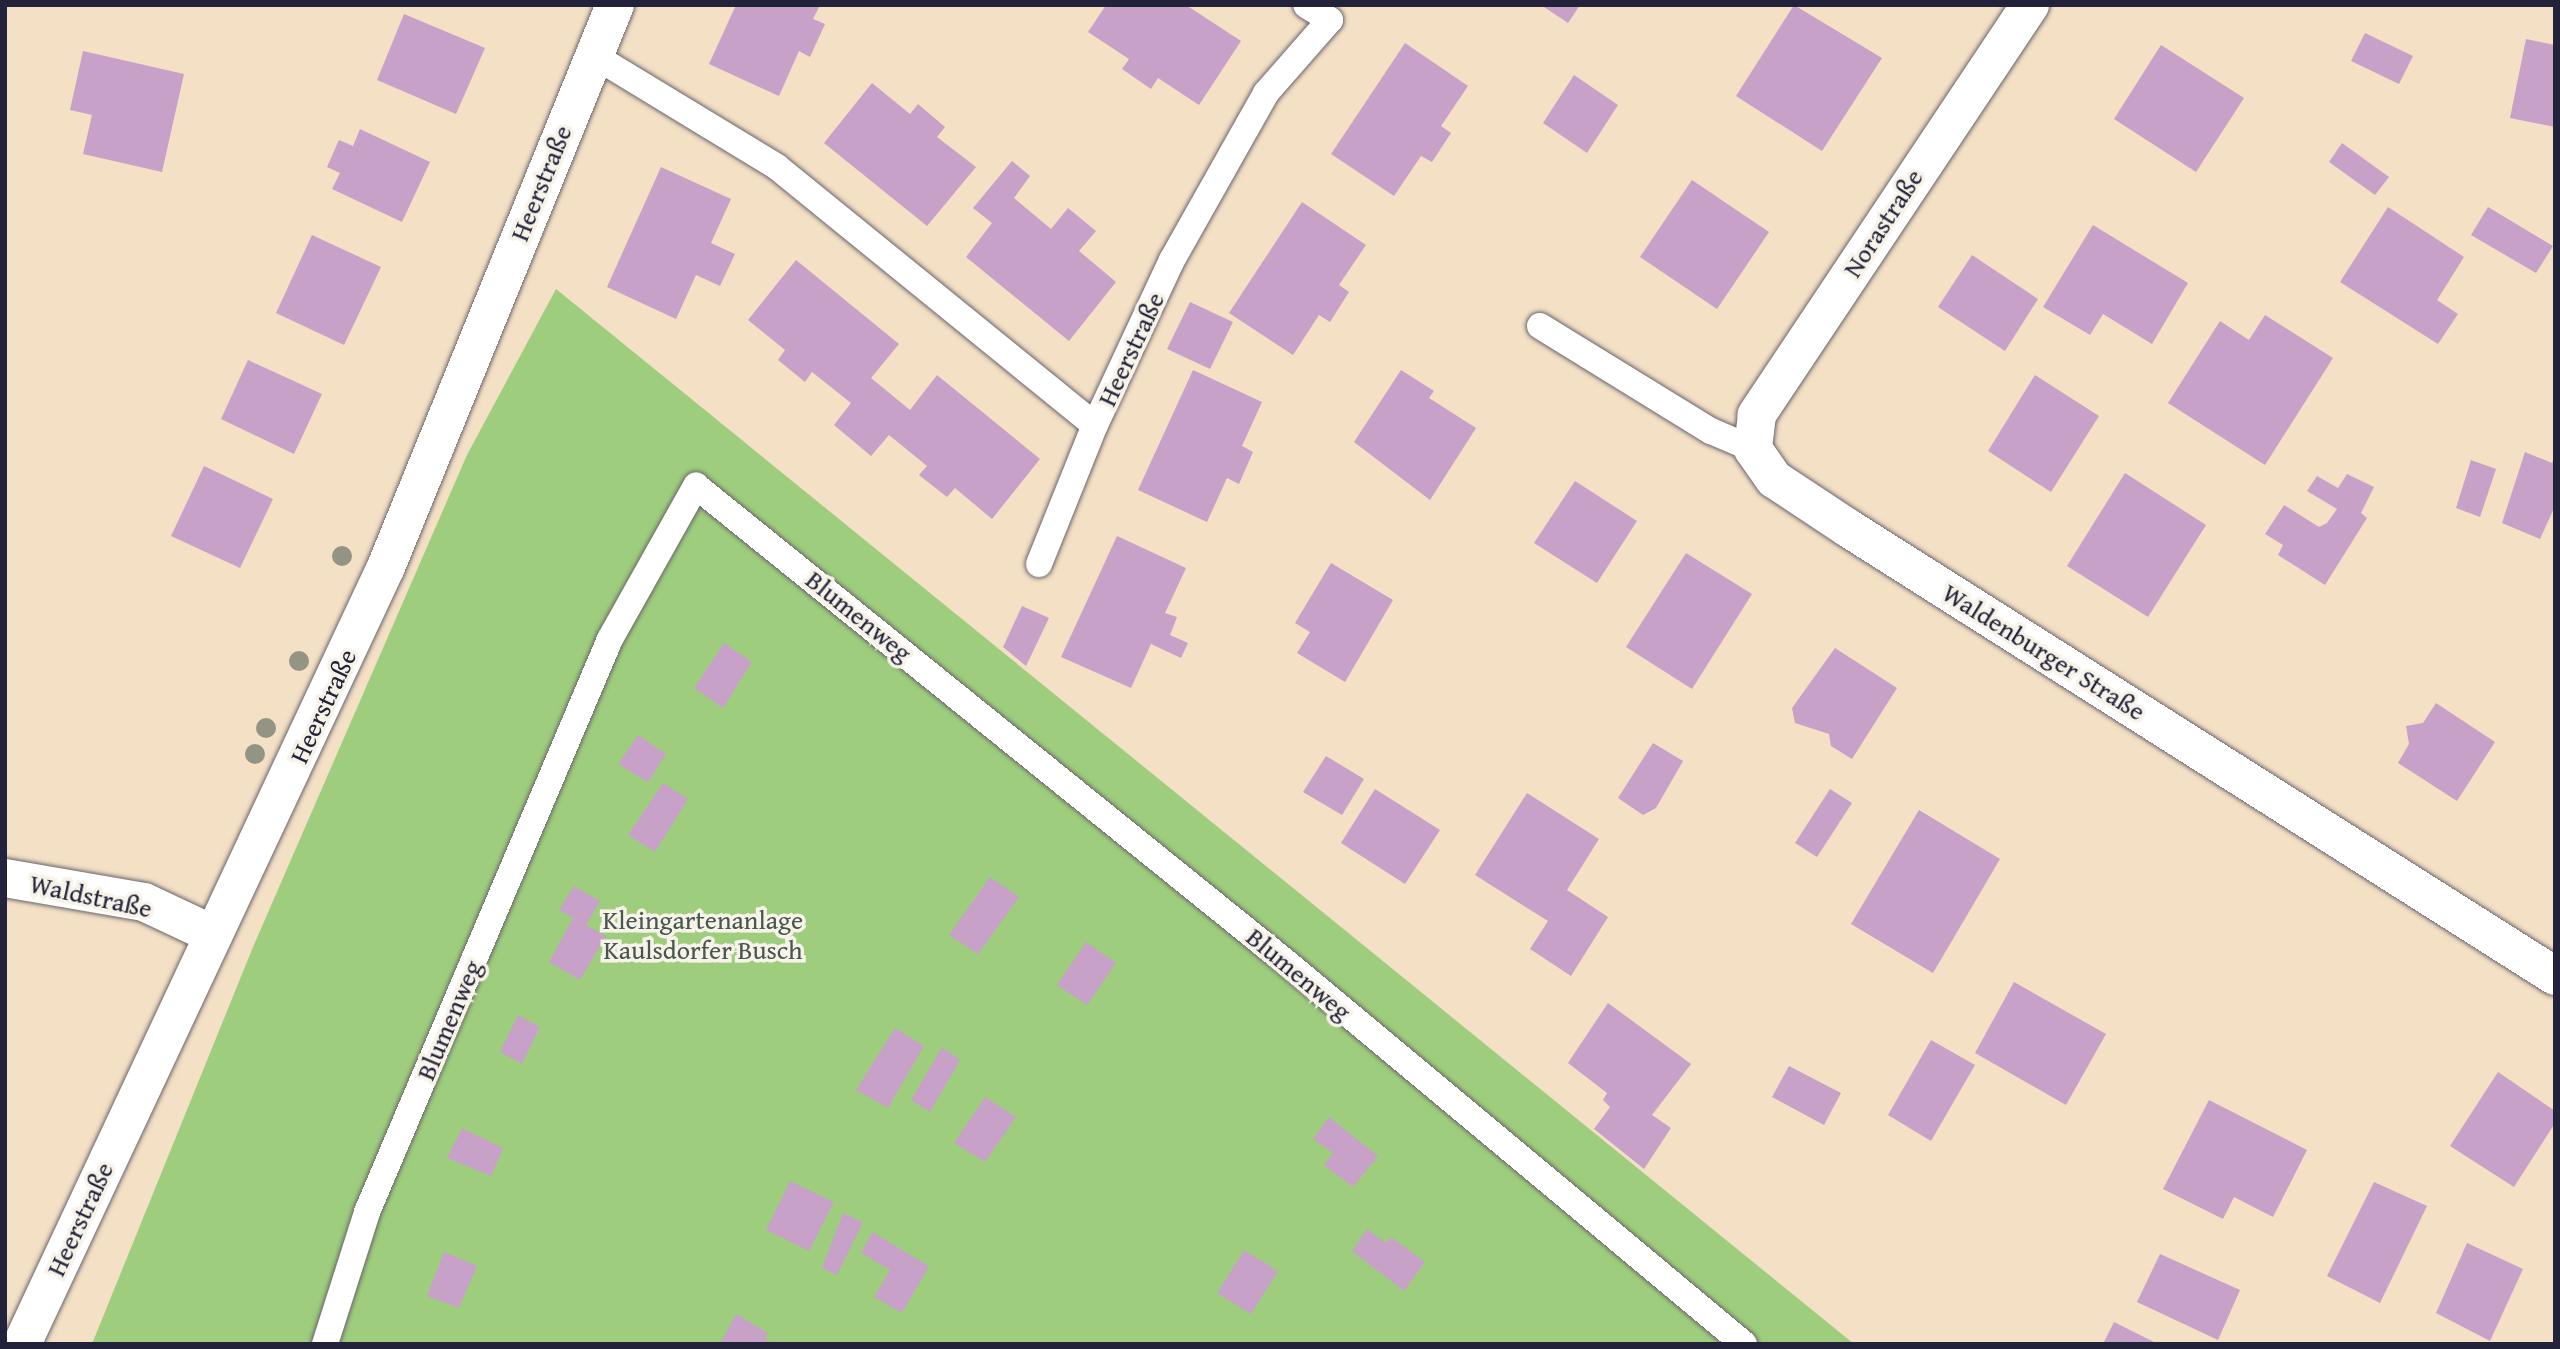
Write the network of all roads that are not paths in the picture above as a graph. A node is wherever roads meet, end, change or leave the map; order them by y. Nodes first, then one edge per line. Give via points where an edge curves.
1 (615, 5) edge
2 (1307, 5) edge
3 (2030, 5) edge
4 (593, 55) junction
5 (1540, 326) dead end
6 (1095, 425) junction
7 (1753, 449) junction
8 (1039, 564) dead end
9 (5, 878) edge
10 (214, 935) junction
11 (2555, 976) edge
12 (22, 1344) edge
13 (325, 1344) edge
14 (1744, 1344) edge

1 - 4 street, Heerstraße
2 - 6 lane, Heerstraße via 1330,20 1266,93 1172,260
3 - 7 street, Norastraße via 1757,415
4 - 6 lane, Heerstraße via 777,167
4 - 10 street, Heerstraße via 386,567
5 - 7 lane via 1711,431
6 - 8 lane
7 - 11 street, Waldenburger Straße via 1774,479 1816,507
9 - 10 street, Waldstraße via 144,902
10 - 12 street, Heerstraße
13 - 14 lane, Blumenweg via 367,1212 610,639 696,486 1287,963

